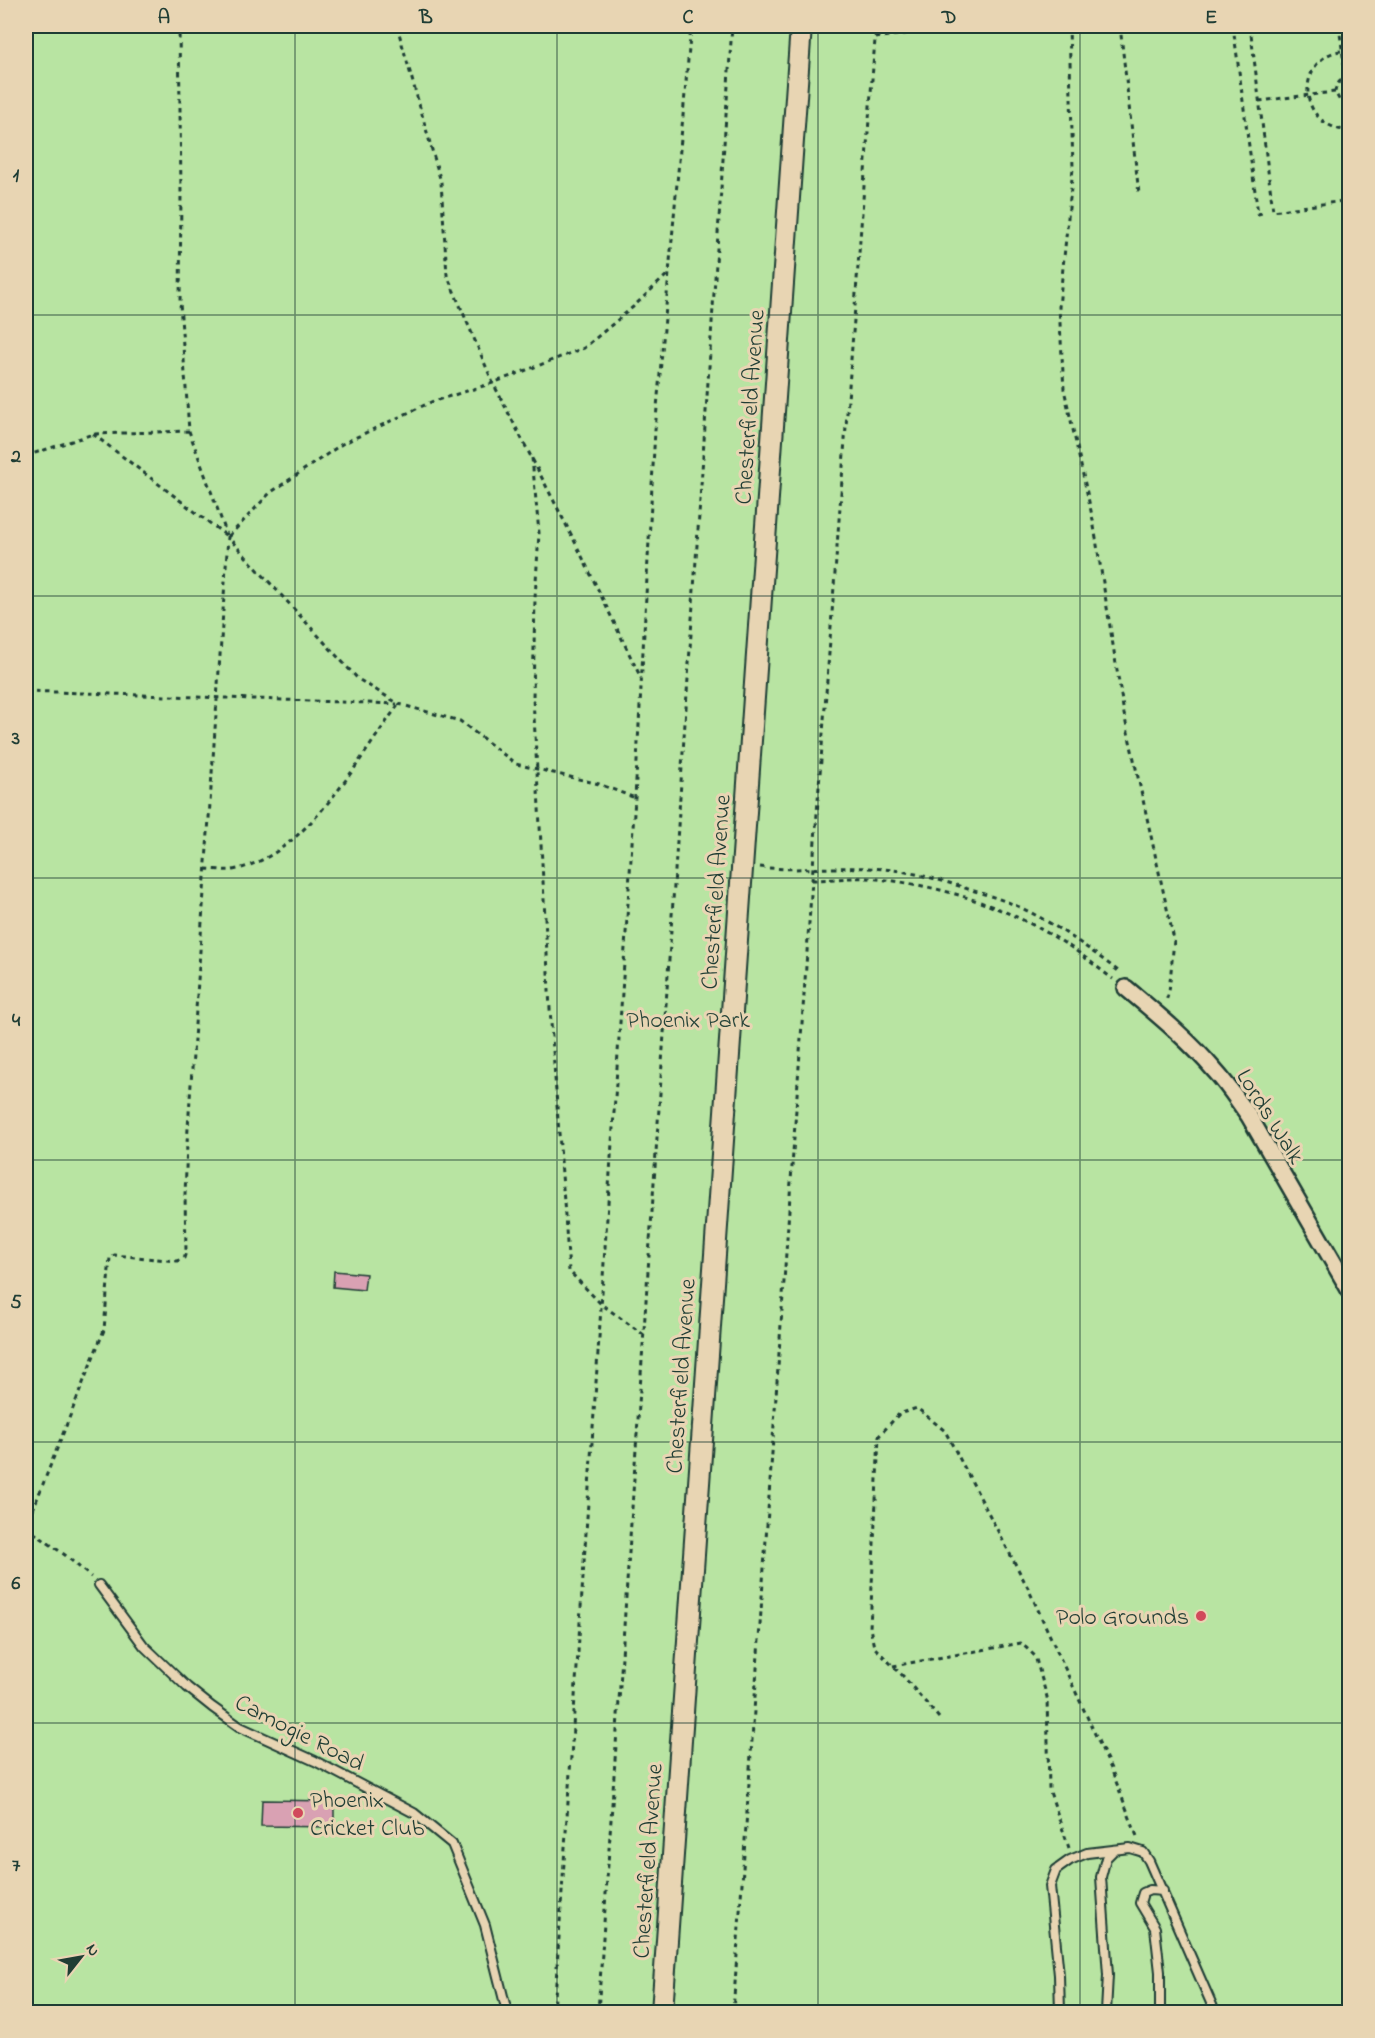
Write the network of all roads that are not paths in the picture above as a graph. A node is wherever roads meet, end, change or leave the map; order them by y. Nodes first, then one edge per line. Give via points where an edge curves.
1 (801, 26) edge
2 (1125, 982) road end
3 (1350, 1292) edge
4 (99, 1586) road end
5 (1114, 1850) junction
6 (1163, 1892) junction
7 (507, 2013) edge
8 (662, 2013) edge
9 (1060, 2013) edge
10 (1106, 2013) edge
11 (1160, 2013) edge
12 (1215, 2013) edge

1 - 8 street, Chesterfield Avenue
2 - 3 street, Lords Walk via 1216,1071 1248,1116
4 - 7 lane, Camogie Road via 144,1646 212,1707 240,1727 414,1813 452,1844 485,1925
5 - 6 lane via 1130,1848 1143,1852
5 - 9 lane via 1073,1859 1056,1870 1050,1886
5 - 10 lane via 1106,1858 1101,1877 1108,1975
6 - 11 lane via 1143,1893 1140,1903 1155,1928
6 - 12 lane

